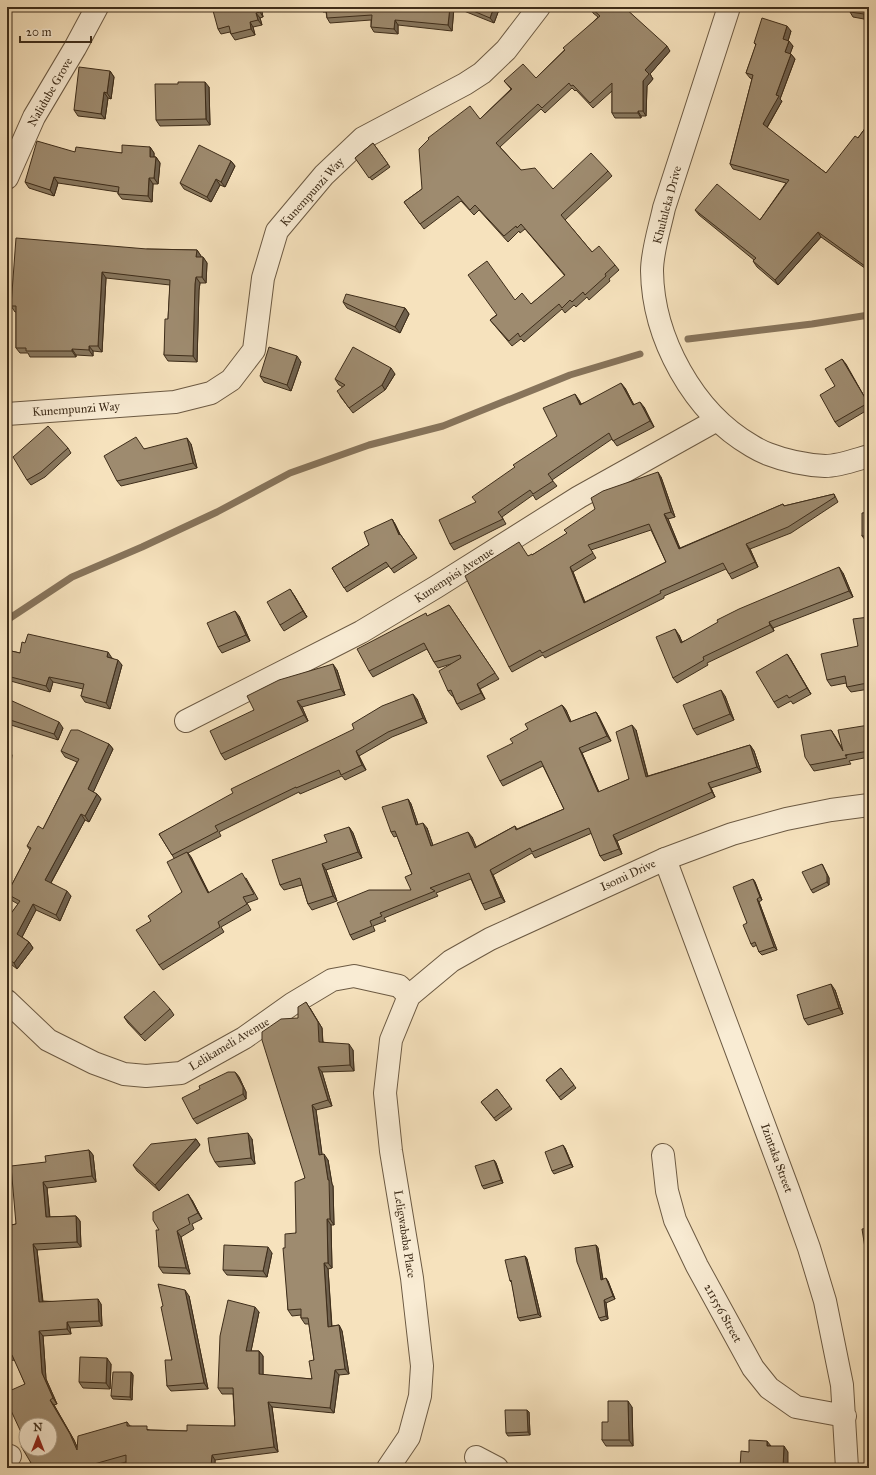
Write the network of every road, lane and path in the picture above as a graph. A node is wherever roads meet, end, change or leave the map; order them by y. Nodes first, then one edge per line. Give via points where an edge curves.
1 (97, 7) edge
2 (539, 7) edge
3 (729, 7) edge
4 (7, 178) edge
5 (7, 414) edge
6 (717, 420) junction
7 (869, 456) edge
8 (186, 721) dead end
9 (869, 805) edge
10 (665, 859) junction
11 (409, 996) junction
12 (7, 1001) edge
13 (663, 1155) dead end
14 (845, 1416) junction
15 (476, 1458) dead end
16 (388, 1468) edge
17 (497, 1468) edge
18 (847, 1468) edge

1 - 4 street, Nalidube Grove via 34,117
2 - 5 street, Kunempunzi Way via 506,50 482,73 363,138 324,175 277,230 263,278 254,350 231,380 211,393 175,402
3 - 6 street, Khululeka Drive via 664,208 652,270 659,319 666,342 692,390
6 - 7 street, Khululeka Drive via 741,439 767,454 792,462 826,466
6 - 8 street, Kunempisi Avenue via 579,497 436,588 361,632
9 - 10 street, Isomi Drive via 786,819 732,834
10 - 11 street, Isomi Drive via 490,939 451,961
10 - 14 street, Izintaka Street via 809,1248 827,1307 842,1385
11 - 12 street, Lelikameli Avenue via 399,986 354,976 332,980 244,1038 181,1073 146,1076 124,1074 94,1063 48,1040
11 - 16 street, Leligwababa Place via 391,1040 385,1094 422,1366 420,1396 409,1438
13 - 14 street, 211556 Street via 667,1191 675,1220 753,1368 769,1388 796,1407
14 - 18 street, Izintaka Street
15 - 17 street

